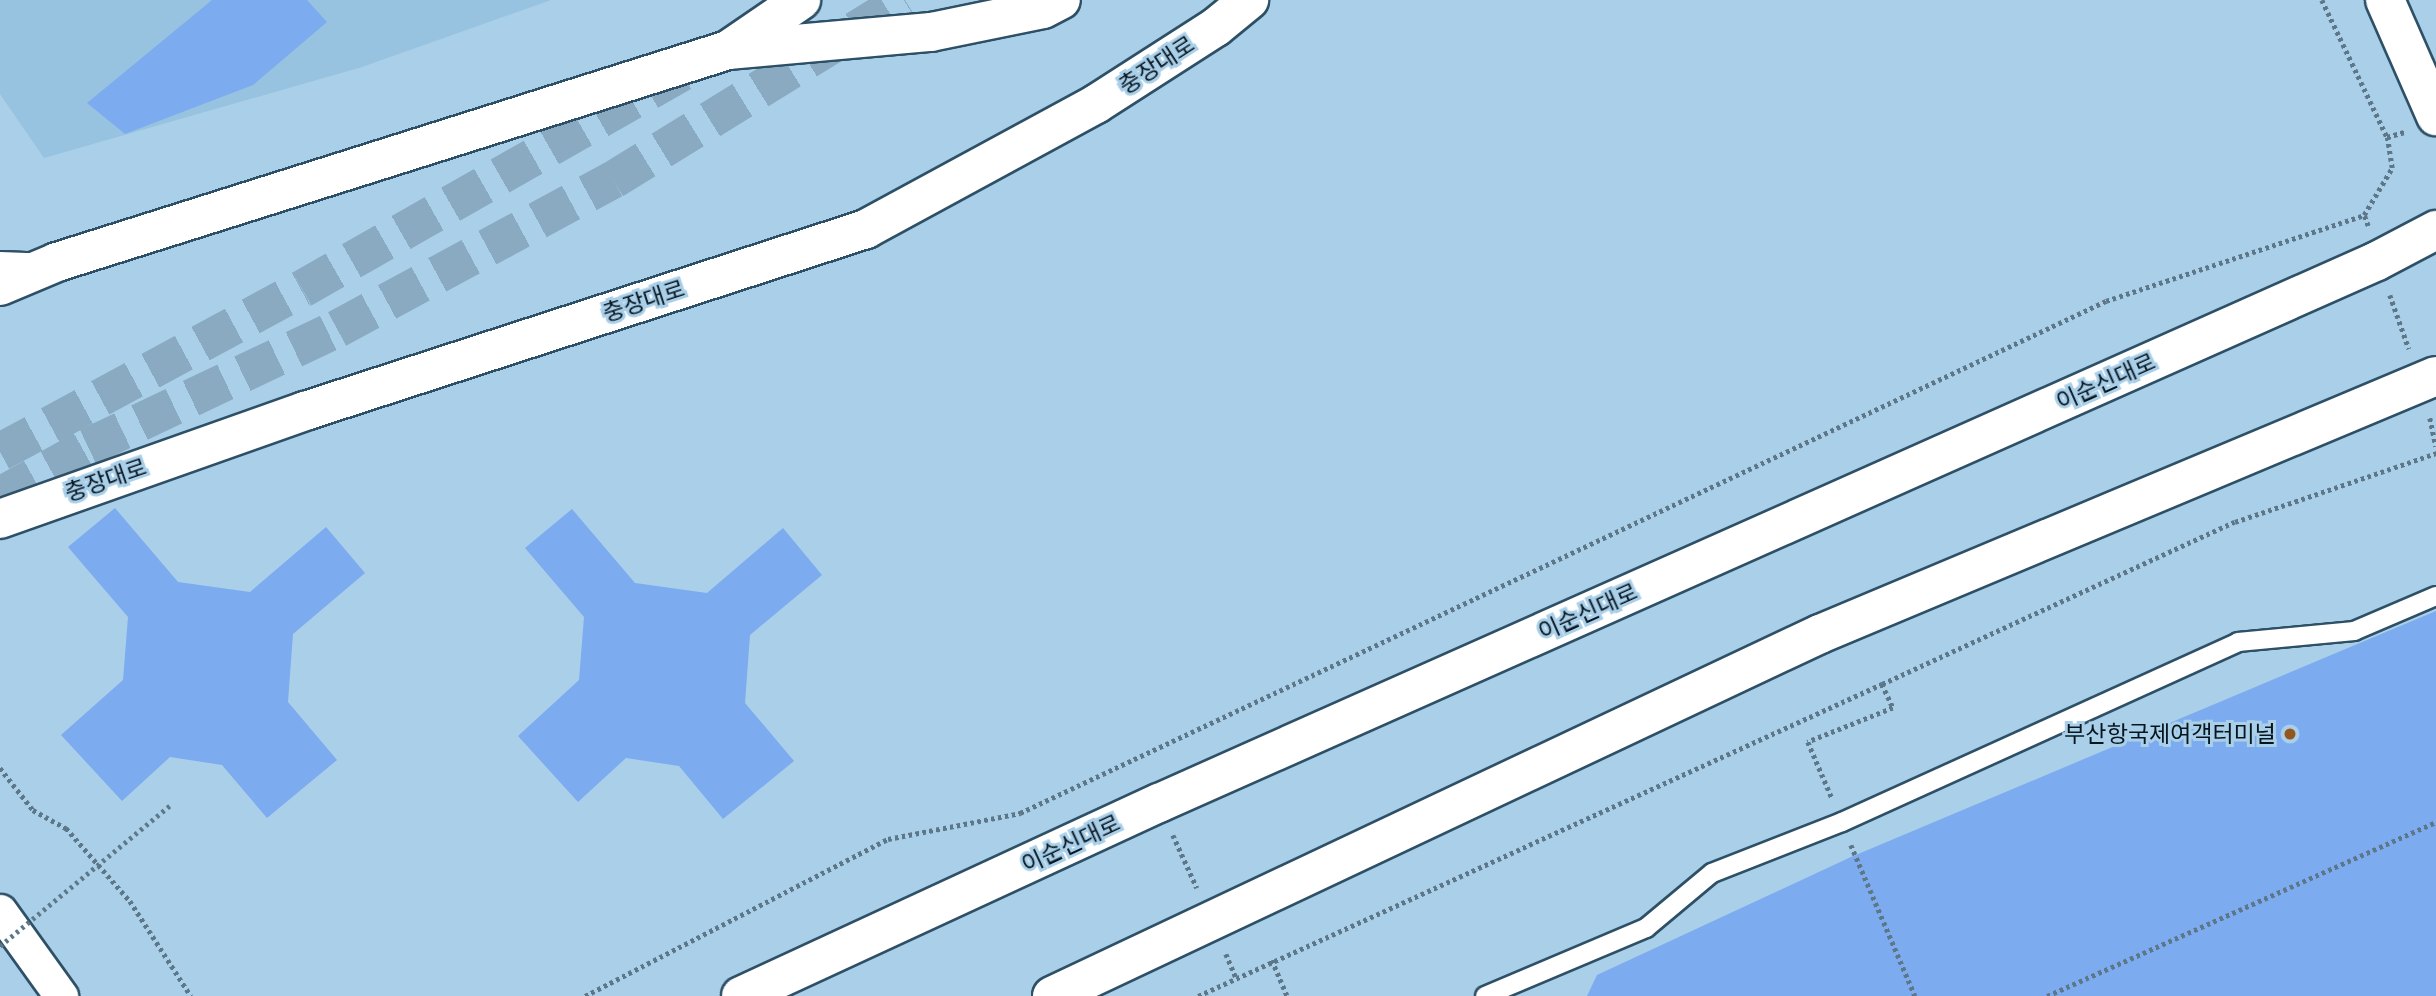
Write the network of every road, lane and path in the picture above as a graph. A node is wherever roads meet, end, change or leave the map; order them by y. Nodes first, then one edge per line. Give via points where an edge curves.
1 (801, 0) edge
2 (1061, 0) edge
3 (1249, 0) edge
4 (2322, 0) edge
5 (2385, 0) edge
6 (728, 50) junction
7 (2436, 116) edge
8 (2387, 137) dead end
9 (2364, 215) dead end
10 (2436, 230) edge
11 (0, 261) edge
12 (57, 262) junction
13 (0, 286) edge
14 (2436, 376) edge
15 (2436, 453) edge
16 (0, 519) edge
17 (2436, 596) edge
18 (1882, 684) junction
19 (1139, 758) junction
20 (0, 768) edge
21 (173, 803) dead end
22 (1159, 803) junction
23 (1842, 822) junction
24 (2436, 822) edge
25 (0, 911) edge
26 (1211, 918) junction
27 (0, 946) edge
28 (1272, 960) junction
29 (1236, 976) junction
30 (61, 996) edge
31 (191, 996) edge
32 (585, 996) edge
33 (741, 996) edge
34 (1052, 996) edge
35 (1198, 996) edge
36 (1287, 996) edge
37 (1485, 996) edge
38 (1914, 996) edge
39 (2047, 996) edge

1 - 6 street
2 - 6 street via 1043,9 932,32
3 - 16 street, 충장대로 via 1216,27 1096,104 866,229 305,411
4 - 8 path
5 - 7 street
6 - 12 street
9 - 19 path via 2106,301 1820,432
10 - 22 street, 이순신대로 via 2377,261
11 - 12 lane
12 - 13 street
14 - 26 street via 1820,634
15 - 18 path via 2235,522
17 - 23 lane via 2354,631 2238,642
18 - 23 path via 1893,708 1808,742
18 - 28 path
19 - 22 path
19 - 32 path via 1020,813 888,839
20 - 31 path via 33,810 66,828 130,901
21 - 27 path, bridge
22 - 26 path
22 - 33 street, 이순신대로
23 - 37 lane via 1712,873 1646,928
23 - 38 path
24 - 39 path
25 - 30 street
26 - 29 path
26 - 34 street
28 - 29 path
28 - 36 path
29 - 35 path

